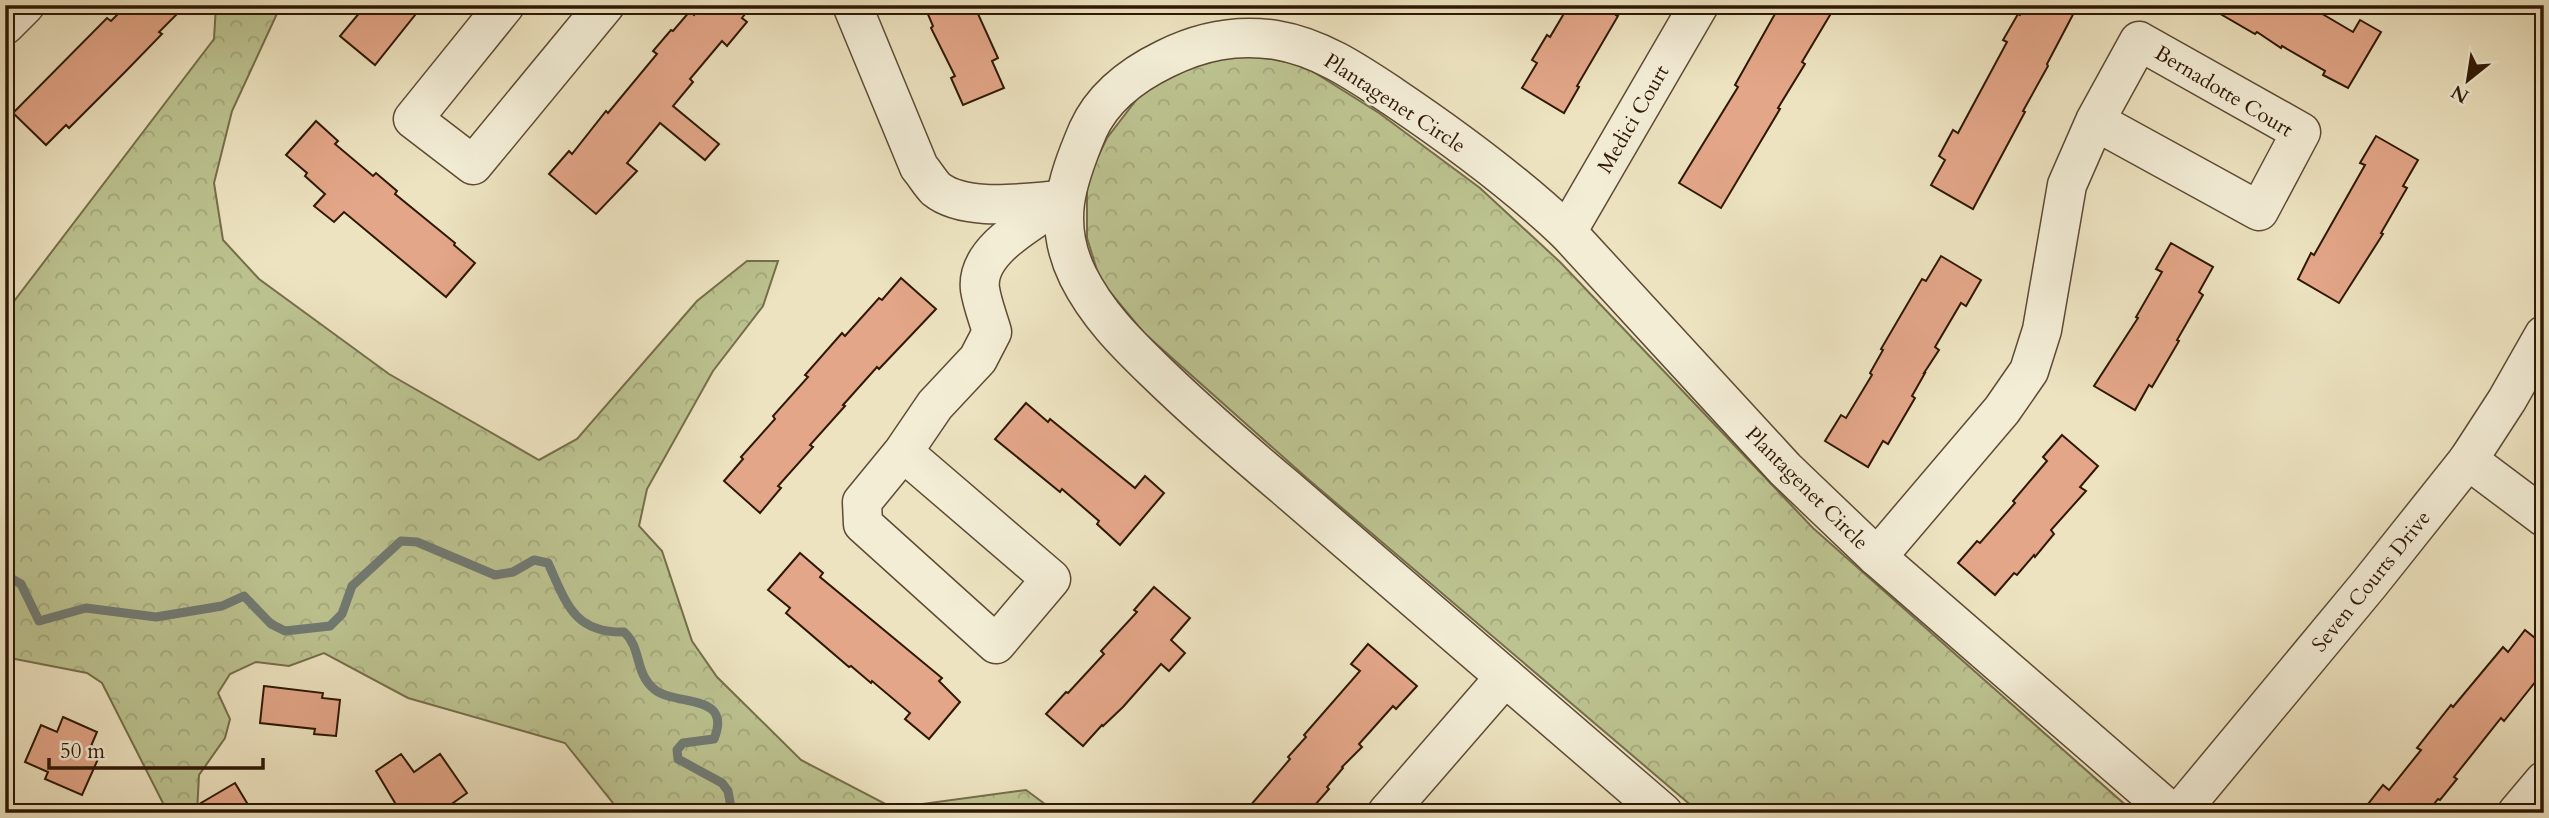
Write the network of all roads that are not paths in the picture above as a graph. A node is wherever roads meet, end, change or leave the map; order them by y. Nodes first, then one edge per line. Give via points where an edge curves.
1 (24, 5) edge
2 (505, 5) edge
3 (605, 5) edge
4 (852, 5) edge
5 (1699, 5) edge
6 (1227, 22) edge
7 (5, 25) edge
8 (2095, 121) junction
9 (1063, 200) junction
10 (1567, 232) junction
11 (2544, 335) edge
12 (903, 452) junction
13 (2468, 460) junction
14 (2544, 517) edge
15 (1877, 557) junction
16 (1505, 677) junction
17 (2544, 781) edge
18 (1387, 813) edge
19 (1663, 813) edge
20 (2172, 813) edge
21 (2179, 813) edge
22 (2517, 813) edge

1 - 7 street
2 - 3 street via 413,119 473,165
4 - 9 street via 919,167 936,188 958,200 980,204
5 - 10 street, Medici Court
6 - 9 street, Plantagenet Circle via 1203,43 1152,65 1111,94 1094,116
6 - 10 street, Plantagenet Circle via 1309,48 1341,64 1429,120
8 - 8 street, Bernadotte Court via 2138,41 2301,132 2259,211
8 - 15 street, Bernadotte Court via 2067,185 2042,330 2029,371 2002,410
9 - 12 street via 993,250 984,265 980,287 992,332 978,359 935,405
9 - 16 street, Plantagenet Circle via 1065,245 1077,275 1105,319 1191,407
10 - 15 street, Plantagenet Circle via 1785,469
11 - 13 street, Seven Courts Drive
12 - 12 street via 862,502 863,524 996,644 1051,579
13 - 14 street
13 - 21 street, Seven Courts Drive
15 - 20 street, Plantagenet Circle
16 - 18 street
16 - 19 street, Plantagenet Circle
17 - 22 street

